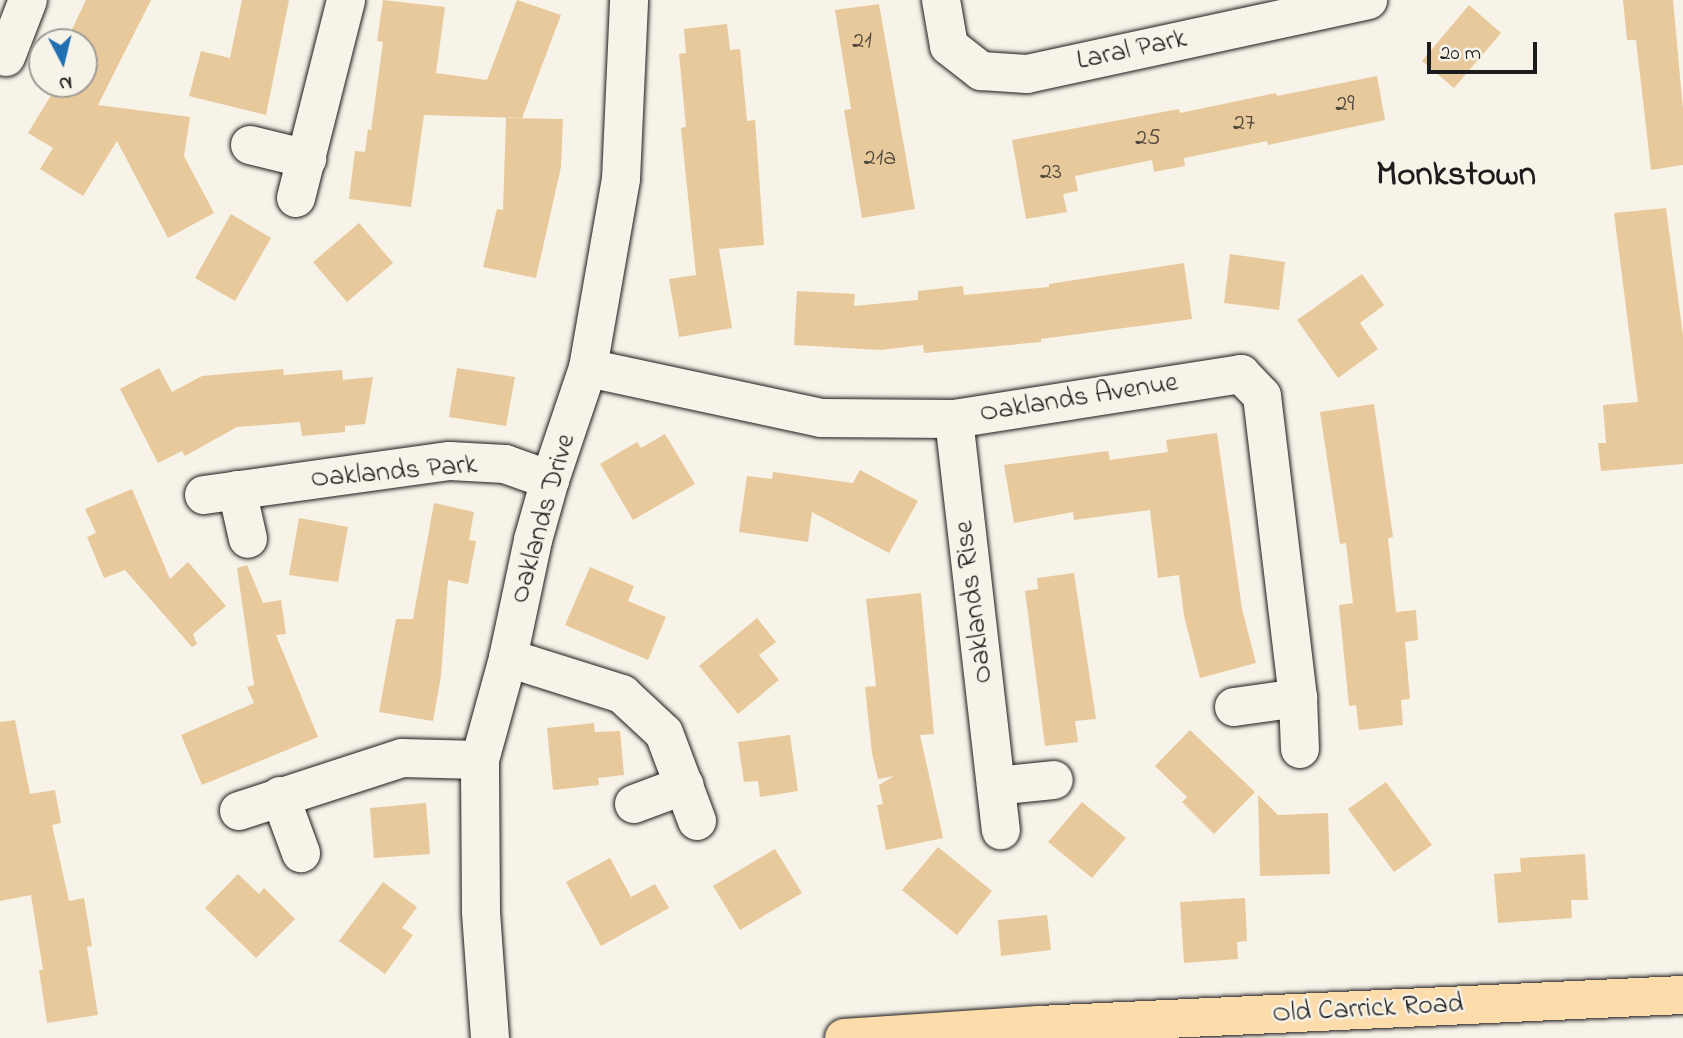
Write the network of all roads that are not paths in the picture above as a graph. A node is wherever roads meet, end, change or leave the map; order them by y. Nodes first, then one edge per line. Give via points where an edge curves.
1 (346, 0) edge
2 (629, 0) edge
3 (941, 0) edge
4 (1368, 0) edge
5 (16, 8) edge
6 (6, 57) dead end
7 (250, 145) dead end
8 (307, 159) junction
9 (296, 198) dead end
10 (588, 368) junction
11 (954, 419) junction
12 (550, 480) junction
13 (248, 539) dead end
14 (508, 658) junction
15 (1298, 698) junction
16 (1234, 707) dead end
17 (1300, 749) dead end
18 (480, 760) junction
19 (1054, 780) dead end
20 (685, 785) junction
21 (996, 786) junction
22 (280, 796) junction
23 (634, 804) dead end
24 (239, 811) dead end
25 (697, 821) dead end
26 (1001, 830) dead end
27 (301, 853) dead end
28 (1683, 995) edge
29 (1039, 1032) edge
30 (490, 1038) edge
31 (844, 1038) edge

1 - 8 street
2 - 10 street, Oaklands Drive via 621,179
3 - 4 street, Laral Park via 948,46 981,71 1027,74
5 - 6 street
7 - 8 street
8 - 9 street
10 - 11 street, Oaklands Avenue via 821,418
10 - 12 street, Oaklands Drive
11 - 15 street, Oaklands Avenue via 1241,374 1262,396
11 - 21 street, Oaklands Rise
12 - 13 street, Oaklands Park via 505,464 450,461 220,493
12 - 14 street, Oaklands Drive
14 - 18 street, Oaklands Drive
14 - 20 street via 622,694 664,733
15 - 16 street
15 - 17 street, Oaklands Avenue
18 - 22 street via 402,758
18 - 30 street, Oaklands Drive via 481,911
19 - 21 street
20 - 23 street
20 - 25 street
21 - 26 street, Oaklands Rise
22 - 24 street
22 - 27 street
28 - 29 main road, Old Carrick Road
29 - 31 main road, Old Carrick Road

